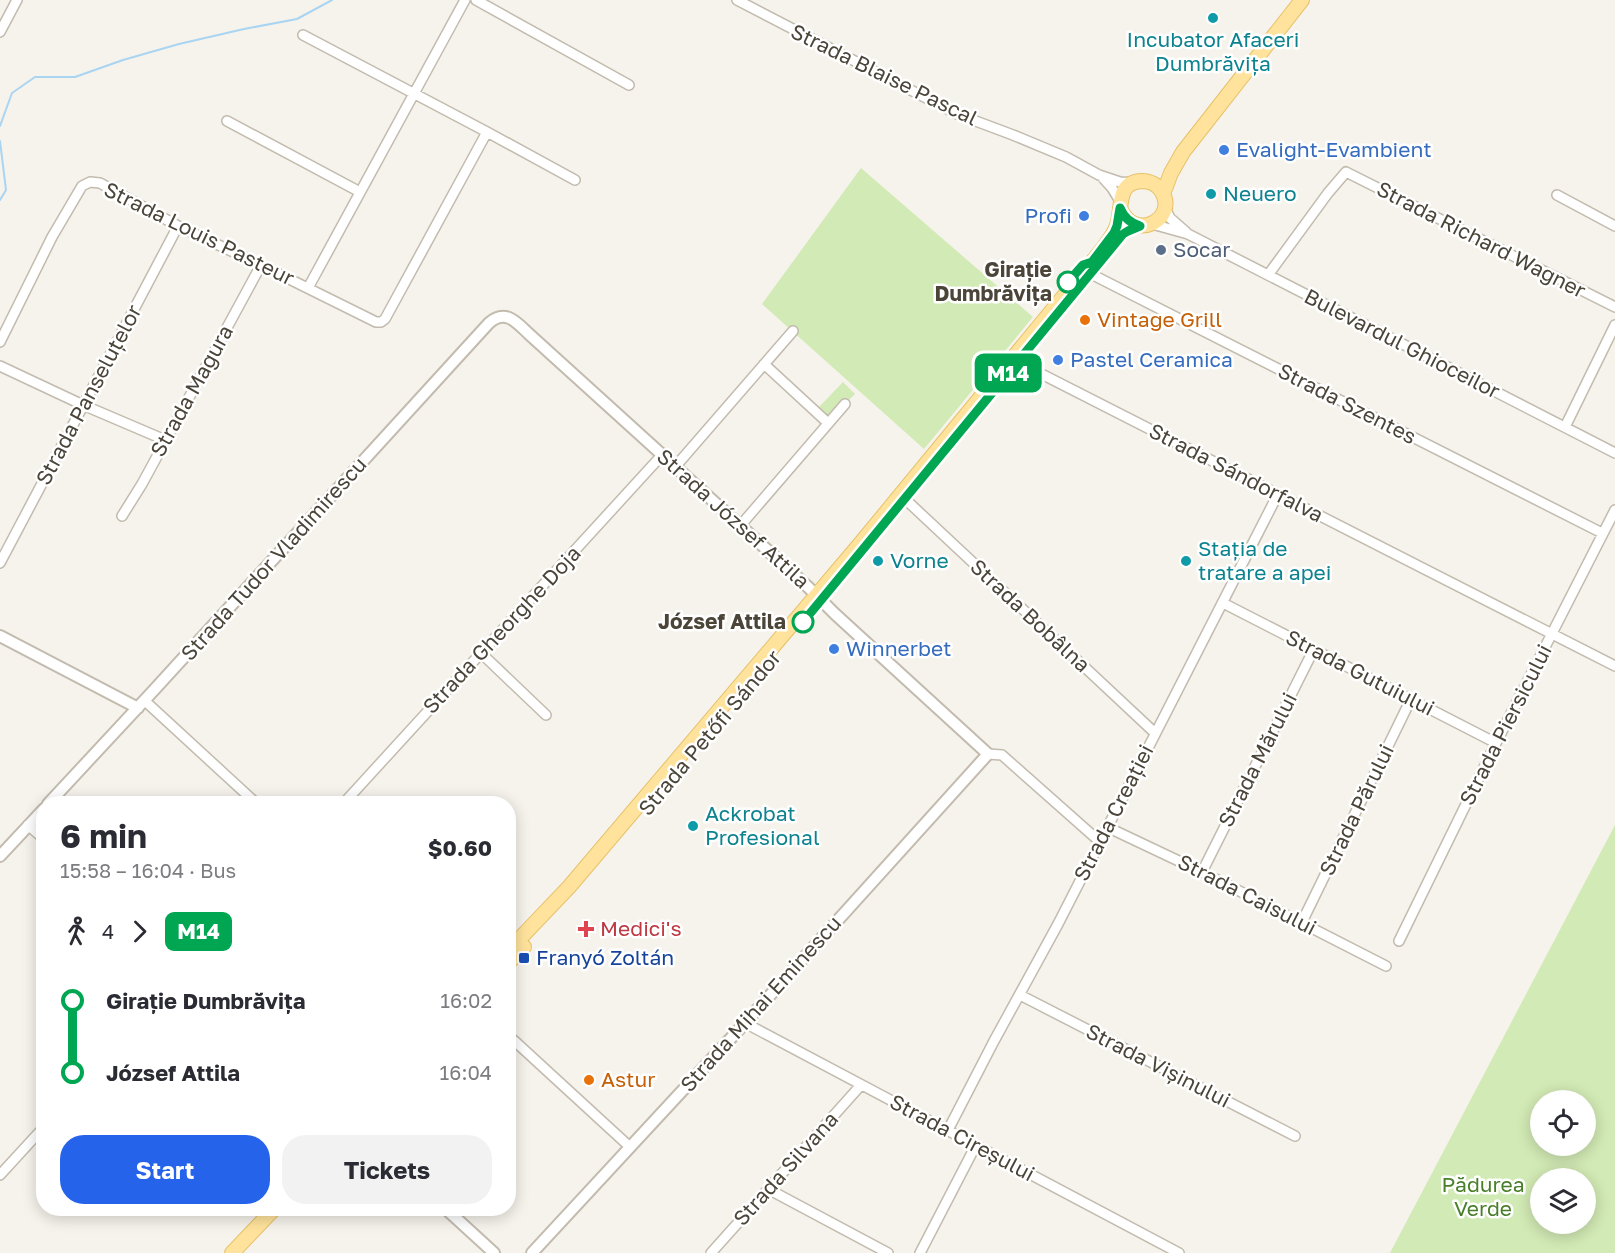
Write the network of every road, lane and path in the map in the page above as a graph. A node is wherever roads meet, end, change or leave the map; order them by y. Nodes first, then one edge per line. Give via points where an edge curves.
1 (17, 0) edge
2 (465, 0) edge
3 (476, 0) edge
4 (737, 0) edge
5 (1302, 0) edge
6 (0, 32) edge
7 (303, 35) dead end
8 (629, 85) dead end
9 (415, 94) junction
10 (227, 121) dead end
11 (487, 132) junction
12 (1184, 152) junction
13 (1099, 175) junction
14 (575, 180) dead end
15 (1141, 182) junction
16 (360, 192) junction
17 (1557, 195) dead end
18 (1164, 201) junction
19 (1120, 205) junction
20 (1146, 225) junction
21 (178, 226) junction
22 (1615, 226) edge
23 (1188, 234) junction
24 (261, 265) junction
25 (1091, 274) junction
26 (1268, 275) junction
27 (308, 288) junction
28 (1615, 307) edge
29 (500, 316) joint
30 (1615, 325) edge
31 (793, 331) dead end
32 (0, 342) edge
33 (1018, 362) junction
34 (764, 364) junction
35 (0, 366) edge
36 (845, 404) dead end
37 (83, 405) junction
38 (828, 423) junction
39 (1565, 427) junction
40 (165, 440) junction
41 (1615, 453) edge
42 (662, 455) junction
43 (675, 467) junction
44 (1278, 494) junction
45 (905, 499) junction
46 (1615, 510) edge
47 (122, 516) dead end
48 (740, 526) junction
49 (1602, 533) junction
50 (0, 563) edge
51 (819, 598) junction
52 (1223, 603) junction
53 (1552, 634) junction
54 (0, 636) edge
55 (1314, 649) junction
56 (481, 653) junction
57 (1615, 666) edge
58 (1412, 699) junction
59 (142, 704) junction
60 (546, 715) dead end
61 (1155, 733) junction
62 (1496, 743) junction
63 (988, 754) junction
64 (56, 796) edge
65 (247, 796) edge
66 (350, 796) edge
67 (36, 817) edge
68 (28, 825) junction
69 (1107, 827) junction
70 (36, 832) edge
71 (1100, 841) junction
72 (0, 856) edge
73 (1202, 872) junction
74 (1302, 922) junction
75 (1399, 941) dead end
76 (516, 943) edge
77 (516, 955) edge
78 (1386, 966) dead end
79 (1020, 995) junction
80 (745, 1023) junction
81 (516, 1042) edge
82 (861, 1084) junction
83 (948, 1130) junction
84 (36, 1136) edge
85 (1295, 1136) dead end
86 (976, 1145) junction
87 (630, 1147) junction
88 (0, 1175) edge
89 (768, 1189) junction
90 (267, 1216) edge
91 (454, 1216) edge
92 (232, 1253) edge
93 (494, 1253) edge
94 (532, 1253) edge
95 (711, 1253) edge
96 (888, 1253) edge
97 (920, 1253) edge
98 (1179, 1253) edge

1 - 6 street
2 - 9 street
3 - 8 street
4 - 13 street, Strada Blaise Pascal via 957,114 1066,157
5 - 12 main road
7 - 9 street
9 - 11 street
9 - 16 street
10 - 16 street
11 - 14 street
11 - 27 street, Strada Louis Pasteur via 381,322
12 - 15 main road via 1161,173
12 - 18 main road via 1174,166
13 - 15 street, Strada Blaise Pascal via 1120,182
13 - 19 street, Strada Blaise Pascal via 1112,188
15 - 18 main road via 1160,188
15 - 19 main road via 1128,187
16 - 27 street
17 - 22 street
18 - 20 main road via 1158,220
18 - 23 street, Bulevardul Ghioceilor via 1170,218
19 - 20 main road via 1127,220
19 - 51 main road, Strada Petőfi Sándor via 1116,229 1092,262
20 - 23 street, Bulevardul Ghioceilor
20 - 25 main road, Strada Petőfi Sándor via 1123,234
21 - 24 street, Strada Louis Pasteur
21 - 32 street, Strada Louis Pasteur via 100,183 82,186
21 - 37 street, Strada Panseluțelor
23 - 26 street, Bulevardul Ghioceilor
24 - 27 street, Strada Louis Pasteur
24 - 40 street, Strada Magura
25 - 33 main road, Strada Petőfi Sándor
25 - 49 street, Strada Szentes
26 - 28 street, Strada Richard Wagner via 1346,172
26 - 39 street, Bulevardul Ghioceilor
29 - 42 street, Strada József Attila via 512,319
29 - 59 street, Strada Tudor Vladimirescu via 489,323
30 - 39 street
31 - 34 street
33 - 44 street, Strada Sándorfalva
33 - 45 main road, Strada Petőfi Sándor
34 - 38 street
34 - 43 street
35 - 37 street
36 - 38 street
37 - 40 street
37 - 50 street, Strada Panseluțelor
38 - 48 street
39 - 41 street, Bulevardul Ghioceilor
40 - 47 street, Strada Magura
42 - 43 street, Strada József Attila
42 - 56 street, Strada Gheorghe Doja
43 - 48 street, Strada József Attila
44 - 52 street, Strada Creației
44 - 53 street, Strada Sándorfalva
45 - 51 main road, Strada Petőfi Sándor
45 - 61 street, Strada Bobâlna
46 - 49 street, Strada Piersicului
48 - 51 street, Strada József Attila
49 - 53 street, Strada Piersicului
51 - 63 street, Strada József Attila
51 - 76 main road, Strada Petőfi Sándor via 569,887
51 - 77 main road, Strada Petőfi Sándor via 575,892
52 - 55 street, Strada Gutuiului
52 - 61 street, Strada Creației
53 - 57 street, Strada Sándorfalva
53 - 62 street, Strada Piersicului
54 - 59 street
55 - 58 street, Strada Gutuiului
55 - 73 street, Strada Mărului
56 - 60 street
56 - 66 street, Strada Gheorghe Doja
58 - 62 street, Strada Gutuiului
58 - 74 street, Strada Părului
59 - 64 street, Strada Tudor Vladimirescu
59 - 65 street
61 - 69 street, Strada Creației
62 - 75 street, Strada Piersicului
63 - 71 street, Strada József Attila via 1002,755
63 - 80 street, Strada Mihai Eminescu
67 - 68 street
68 - 70 street
68 - 72 street
69 - 71 street, Strada Creației
69 - 73 street, Strada Caisului
71 - 79 street, Strada Creației
73 - 74 street, Strada Caisului
74 - 78 street, Strada Caisului
79 - 83 street, Strada Creației
79 - 85 street, Strada Vișinului
80 - 82 street, Strada Cireșului
80 - 87 street, Strada Mihai Eminescu
81 - 87 street
82 - 83 street, Strada Cireșului
82 - 89 street, Strada Silvana
83 - 86 street, Strada Cireșului
84 - 88 street
86 - 97 street
86 - 98 street, Strada Cireșului
87 - 94 street, Strada Mihai Eminescu
89 - 95 street, Strada Silvana
89 - 96 street
90 - 92 main road
91 - 93 street

